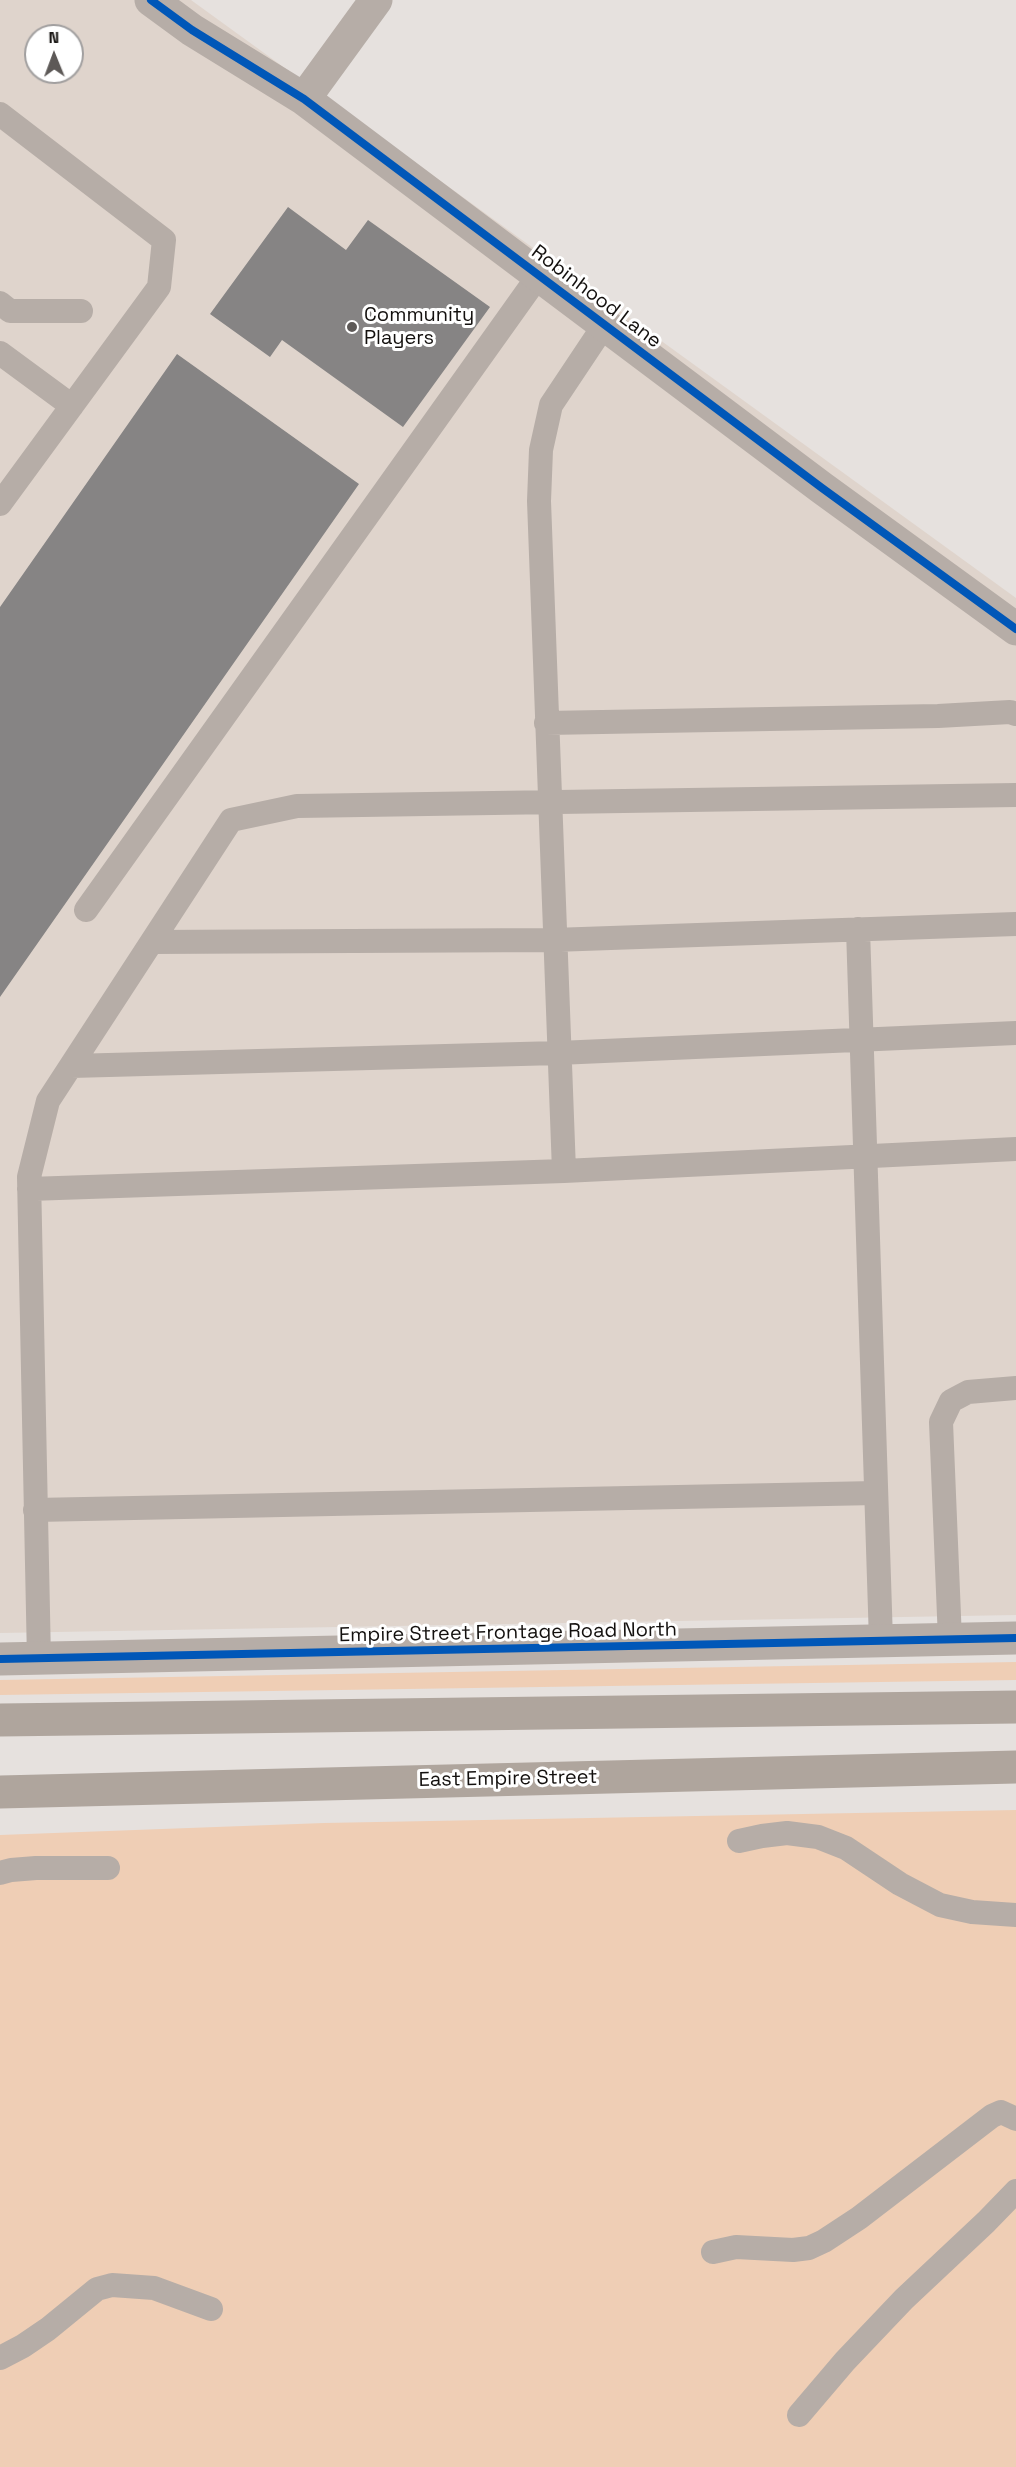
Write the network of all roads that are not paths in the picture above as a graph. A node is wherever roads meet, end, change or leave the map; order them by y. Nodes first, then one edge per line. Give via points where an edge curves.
1 (151, 0) edge
2 (376, 0) edge
3 (304, 99) junction
4 (0, 114) edge
5 (539, 275) junction
6 (0, 303) edge
7 (81, 311) dead end
8 (605, 324) junction
9 (0, 353) edge
10 (72, 406) junction
11 (0, 504) edge
12 (1016, 629) edge
13 (1016, 714) edge
14 (546, 723) junction
15 (1016, 795) edge
16 (549, 803) junction
17 (86, 910) dead end
18 (1016, 924) edge
19 (858, 929) junction
20 (553, 940) junction
21 (152, 942) junction
22 (1016, 1033) edge
23 (862, 1040) junction
24 (558, 1053) junction
25 (71, 1066) junction
26 (1016, 1149) edge
27 (864, 1157) junction
28 (564, 1171) junction
29 (29, 1189) junction
30 (1016, 1388) edge
31 (876, 1493) junction
32 (35, 1510) junction
33 (1016, 1638) edge
34 (950, 1640) junction
35 (881, 1641) junction
36 (0, 1659) edge
37 (39, 1659) junction
38 (1016, 1707) edge
39 (0, 1720) edge
40 (1016, 1767) edge
41 (0, 1792) edge
42 (739, 1841) dead end
43 (108, 1868) dead end
44 (0, 1873) edge
45 (1016, 1915) edge
46 (1016, 2119) edge
47 (1016, 2191) edge
48 (713, 2252) dead end
49 (211, 2309) dead end
50 (0, 2358) edge
51 (799, 2415) dead end

1 - 3 street, Robinhood Lane
2 - 3 street
3 - 5 street, Robinhood Lane
4 - 10 lane via 164,240 159,287
5 - 8 street, Robinhood Lane
5 - 17 lane
6 - 7 lane via 10,311
8 - 12 street, Robinhood Lane
8 - 14 lane via 551,405 541,450 538,501
9 - 10 lane
10 - 11 lane
13 - 14 lane
14 - 16 lane
15 - 16 lane
16 - 20 lane
16 - 21 lane via 297,806 231,820
18 - 19 lane
19 - 20 lane
19 - 23 lane
20 - 21 lane
20 - 24 lane
21 - 25 lane
22 - 23 lane
23 - 24 lane
23 - 27 lane
24 - 25 lane
24 - 28 lane
25 - 29 lane via 48,1101
26 - 27 lane
27 - 28 lane
27 - 31 lane
28 - 29 lane
29 - 32 lane
30 - 34 lane via 968,1392 951,1401 941,1422
31 - 32 lane
31 - 35 lane
32 - 37 lane
33 - 34 street, Empire Street Frontage Road North
34 - 35 street, Empire Street Frontage Road North
35 - 37 street, Empire Street Frontage Road North
36 - 37 street, Empire Street Frontage Road North
38 - 39 main road
40 - 41 main road, East Empire Street
42 - 45 lane via 788,1833 818,1837 846,1848 940,1905
43 - 44 lane via 36,1868
46 - 48 lane via 1000,2112 992,2116 824,2241 793,2250 736,2247
47 - 51 lane via 904,2299
49 - 50 lane via 154,2288 112,2285 97,2289 48,2329

